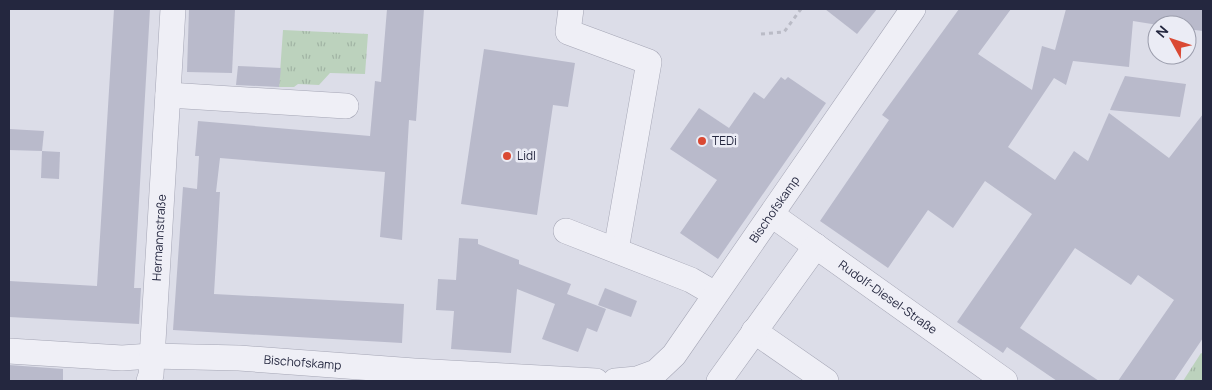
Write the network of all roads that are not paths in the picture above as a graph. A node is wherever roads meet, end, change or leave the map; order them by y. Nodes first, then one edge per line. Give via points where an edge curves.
1 (173, 9) edge
2 (571, 9) edge
3 (913, 9) edge
4 (168, 95) junction
5 (346, 106) dead end
6 (772, 215) junction
7 (566, 231) dead end
8 (816, 246) junction
9 (616, 250) junction
10 (715, 294) junction
11 (754, 331) junction
12 (9, 351) edge
13 (151, 356) junction
14 (414, 376) edge
15 (662, 377) edge
16 (149, 381) edge
17 (596, 381) edge
18 (615, 381) edge
19 (719, 381) edge
20 (826, 381) edge
21 (1005, 381) edge

1 - 4 street, Hermannstraße
2 - 9 street via 568,32 650,62
3 - 6 street, Bischofskamp
4 - 5 street
4 - 13 street, Hermannstraße
6 - 8 street, Rudolf-Diesel-Straße
6 - 10 street, Bischofskamp
7 - 9 street
8 - 11 street
8 - 21 street, Rudolf-Diesel-Straße
9 - 10 street via 691,280
10 - 15 street, Bischofskamp
11 - 19 street
11 - 20 street
12 - 13 street, Bischofskamp via 122,358
13 - 14 street, Bischofskamp via 240,358
13 - 16 street, Hermannstraße
14 - 17 street, Bischofskamp
15 - 18 street, Bischofskamp

